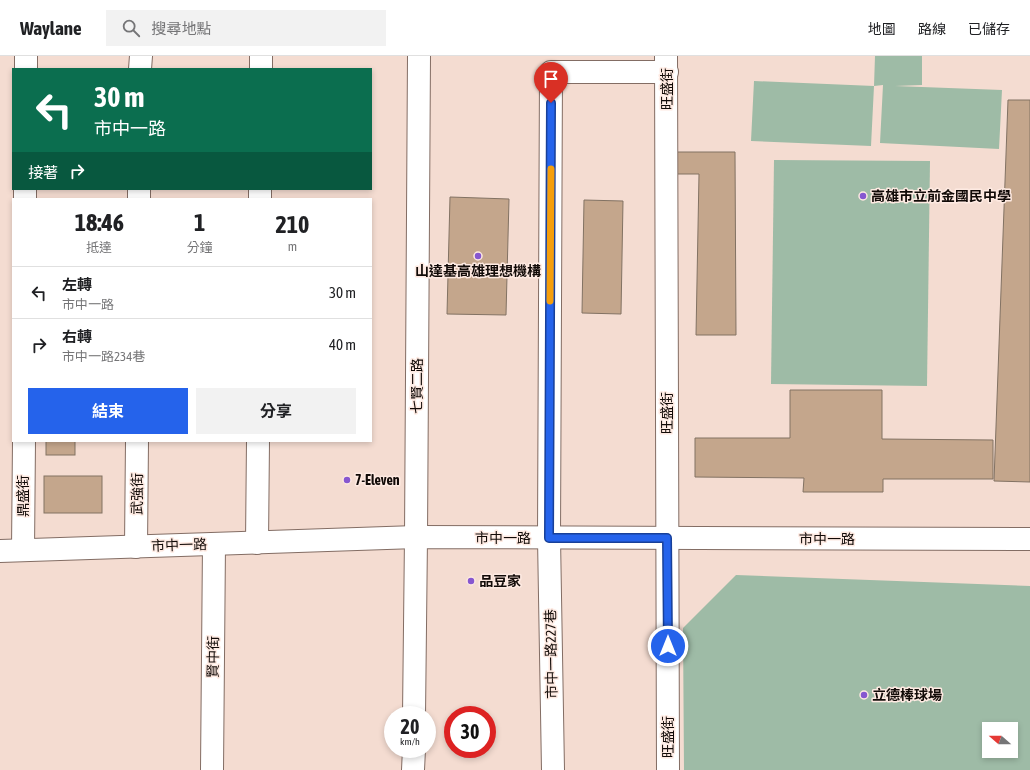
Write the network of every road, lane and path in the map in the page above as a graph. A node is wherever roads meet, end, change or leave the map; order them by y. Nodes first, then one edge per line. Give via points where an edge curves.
1 (26, 56) edge
2 (140, 56) edge
3 (261, 56) edge
4 (419, 56) edge
5 (666, 64) edge
6 (26, 68) edge
7 (140, 68) edge
8 (261, 68) edge
9 (24, 442) edge
10 (137, 442) edge
11 (258, 442) edge
12 (416, 538) junction
13 (549, 538) junction
14 (667, 538) junction
15 (1030, 539) edge
16 (257, 543) junction
17 (214, 544) junction
18 (136, 547) junction
19 (23, 550) junction
20 (0, 551) edge
21 (414, 706) edge
22 (414, 758) edge
23 (212, 770) edge
24 (413, 770) edge
25 (553, 770) edge
26 (668, 770) edge

1 - 6 street
2 - 7 street
3 - 8 street
4 - 12 street, 七賢二路
5 - 13 street, 市中一路227巷 via 551,72
5 - 14 street, 旺盛街
9 - 19 street, 鼎盛街
10 - 18 street, 武強街
11 - 16 street
12 - 13 street, 市中一路
12 - 16 street, 市中一路
12 - 21 street, 七賢二路
13 - 14 street, 市中一路
13 - 25 street, 市中一路227巷
14 - 15 street, 市中一路
14 - 26 street, 旺盛街
16 - 17 street, 市中一路
17 - 18 street, 市中一路
17 - 23 street, 賢中街
18 - 19 street, 市中一路
19 - 20 street, 市中一路
22 - 24 street

